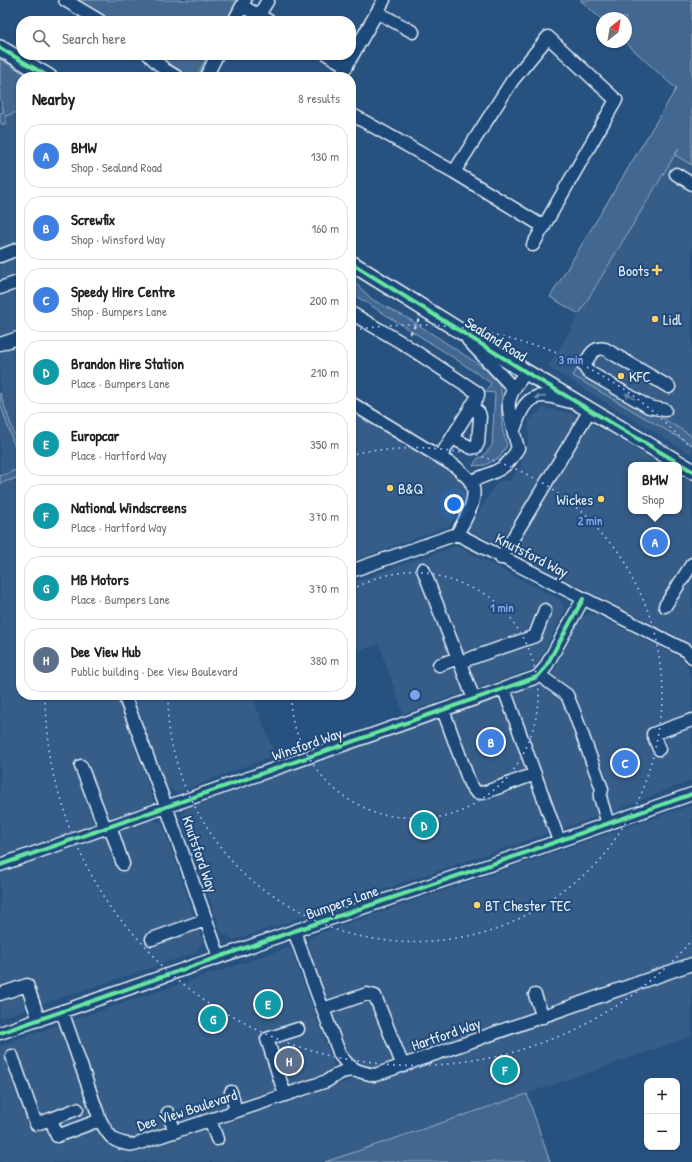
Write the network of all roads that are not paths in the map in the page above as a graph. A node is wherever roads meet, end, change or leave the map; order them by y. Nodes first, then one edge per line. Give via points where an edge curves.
1 (65, 0) edge
2 (268, 0) edge
3 (384, 0) edge
4 (244, 3) edge
5 (376, 12) junction
6 (92, 16) edge
7 (237, 16) edge
8 (261, 16) edge
9 (264, 16) edge
10 (413, 32) dead end
11 (0, 48) edge
12 (356, 49) edge
13 (16, 57) edge
14 (20, 60) edge
15 (153, 60) edge
16 (214, 60) edge
17 (337, 60) edge
18 (350, 60) edge
19 (347, 66) junction
20 (41, 72) edge
21 (170, 72) edge
22 (208, 72) edge
23 (343, 72) edge
24 (356, 117) edge
25 (454, 172) junction
26 (676, 174) dead end
27 (692, 184) edge
28 (544, 227) junction
29 (533, 245) dead end
30 (16, 250) edge
31 (0, 256) edge
32 (356, 266) edge
33 (16, 283) edge
34 (0, 288) edge
35 (356, 316) edge
36 (457, 329) junction
37 (16, 339) edge
38 (0, 344) edge
39 (526, 372) junction
40 (669, 387) dead end
41 (514, 389) junction
42 (356, 406) edge
43 (471, 406) junction
44 (584, 407) junction
45 (665, 410) dead end
46 (514, 431) junction
47 (452, 438) junction
48 (440, 457) junction
49 (677, 462) edge
50 (682, 465) edge
51 (692, 471) edge
52 (470, 481) junction
53 (457, 534) junction
54 (501, 558) junction
55 (692, 564) edge
56 (423, 569) dead end
57 (356, 570) edge
58 (583, 599) junction
59 (665, 606) dead end
60 (546, 610) dead end
61 (692, 657) edge
62 (459, 660) junction
63 (439, 665) dead end
64 (539, 675) junction
65 (504, 689) junction
66 (474, 699) junction
67 (126, 700) edge
68 (443, 710) junction
69 (692, 720) edge
70 (659, 749) dead end
71 (81, 766) dead end
72 (535, 774) junction
73 (692, 794) edge
74 (166, 806) junction
75 (608, 824) junction
76 (108, 827) junction
77 (559, 841) junction
78 (123, 864) dead end
79 (0, 865) edge
80 (205, 920) junction
81 (294, 931) junction
82 (152, 939) dead end
83 (218, 957) junction
84 (692, 964) edge
85 (0, 994) edge
86 (535, 995) dead end
87 (323, 1008) junction
88 (62, 1011) junction
89 (543, 1017) junction
90 (39, 1020) junction
91 (298, 1029) dead end
92 (0, 1033) edge
93 (12, 1056) dead end
94 (404, 1066) junction
95 (357, 1071) junction
96 (231, 1092) dead end
97 (286, 1094) junction
98 (77, 1109) dead end
99 (236, 1111) junction
100 (168, 1113) dead end
101 (51, 1119) junction
102 (100, 1120) junction
103 (210, 1120) junction
104 (175, 1132) junction
105 (218, 1139) dead end

1 - 6 street
2 - 9 street
3 - 5 street
4 - 7 street
4 - 8 street
5 - 10 street
5 - 12 street
11 - 13 main road
14 - 20 main road
15 - 21 street
16 - 22 street
17 - 19 street
18 - 19 street
19 - 23 street
24 - 25 street
25 - 28 street
25 - 28 street via 512,81 548,38 616,100
26 - 27 street
28 - 29 street
30 - 31 street
32 - 36 main road, Sealand Road
33 - 34 street
35 - 43 street via 475,390 478,396
36 - 39 main road, Sealand Road
36 - 41 street
37 - 38 street
39 - 41 street
39 - 44 main road, Sealand Road
45 -> 40 street via 649,407 587,371 584,366 594,350 605,349
41 - 46 street via 509,401 509,411
42 - 48 street
43 - 47 street
43 - 47 street via 480,417 476,447 472,448
44 -> 46 street via 542,396 531,399 519,415
44 - 49 main road, Sealand Road
44 - 54 street
46 - 52 street via 518,448 512,460 501,469
47 - 48 street
48 - 52 street via 456,467
50 - 51 main road, Sealand Road
52 - 53 street via 473,502
53 - 54 street, Knutsford Way
53 - 57 street
54 - 58 street, Knutsford Way
55 - 59 street
56 - 62 street
58 - 61 street, Knutsford Way via 687,651
58 - 64 street
60 - 62 street via 535,636
62 - 63 street
62 - 66 street
64 - 65 street, Winsford Way
64 - 75 street via 567,694 602,789 600,797
65 - 66 street, Winsford Way
65 - 72 street
66 - 68 street, Winsford Way
67 - 74 street, Knutsford Way
68 - 72 street via 470,784 476,792 483,793
68 - 74 street, Winsford Way
69 - 70 street via 653,734
71 - 76 street
72 - 77 street
73 - 75 street, Bumpers Lane
74 - 76 street, Winsford Way
74 - 80 street, Knutsford Way
75 - 77 street, Bumpers Lane
76 - 78 street
76 - 79 street, Winsford Way
77 - 81 street, Bumpers Lane
80 - 82 street
80 - 83 street, Knutsford Way
81 - 83 street, Bumpers Lane
81 - 87 street
83 - 88 street, Bumpers Lane
84 - 89 street, Hartford Way
85 - 90 street via 27,985
86 - 89 street
87 - 94 street via 367,994 375,996
87 - 95 street via 340,1055
88 - 90 street, Bumpers Lane
88 - 102 street, Dee View Boulevard
89 - 94 street, Hartford Way
90 - 92 street, Bumpers Lane
91 - 97 street via 267,1039
93 - 101 street via 36,1124
94 - 95 street, Hartford Way via 376,1074
95 - 97 street, Dee View Boulevard via 348,1069 327,1081
96 - 99 street
97 - 99 street, Dee View Boulevard
98 - 101 street
99 - 103 street, Dee View Boulevard
100 - 104 street
101 - 102 street via 57,1136
102 - 104 street, Dee View Boulevard via 108,1135 121,1144 134,1145
103 - 104 street, Dee View Boulevard
103 - 105 street

